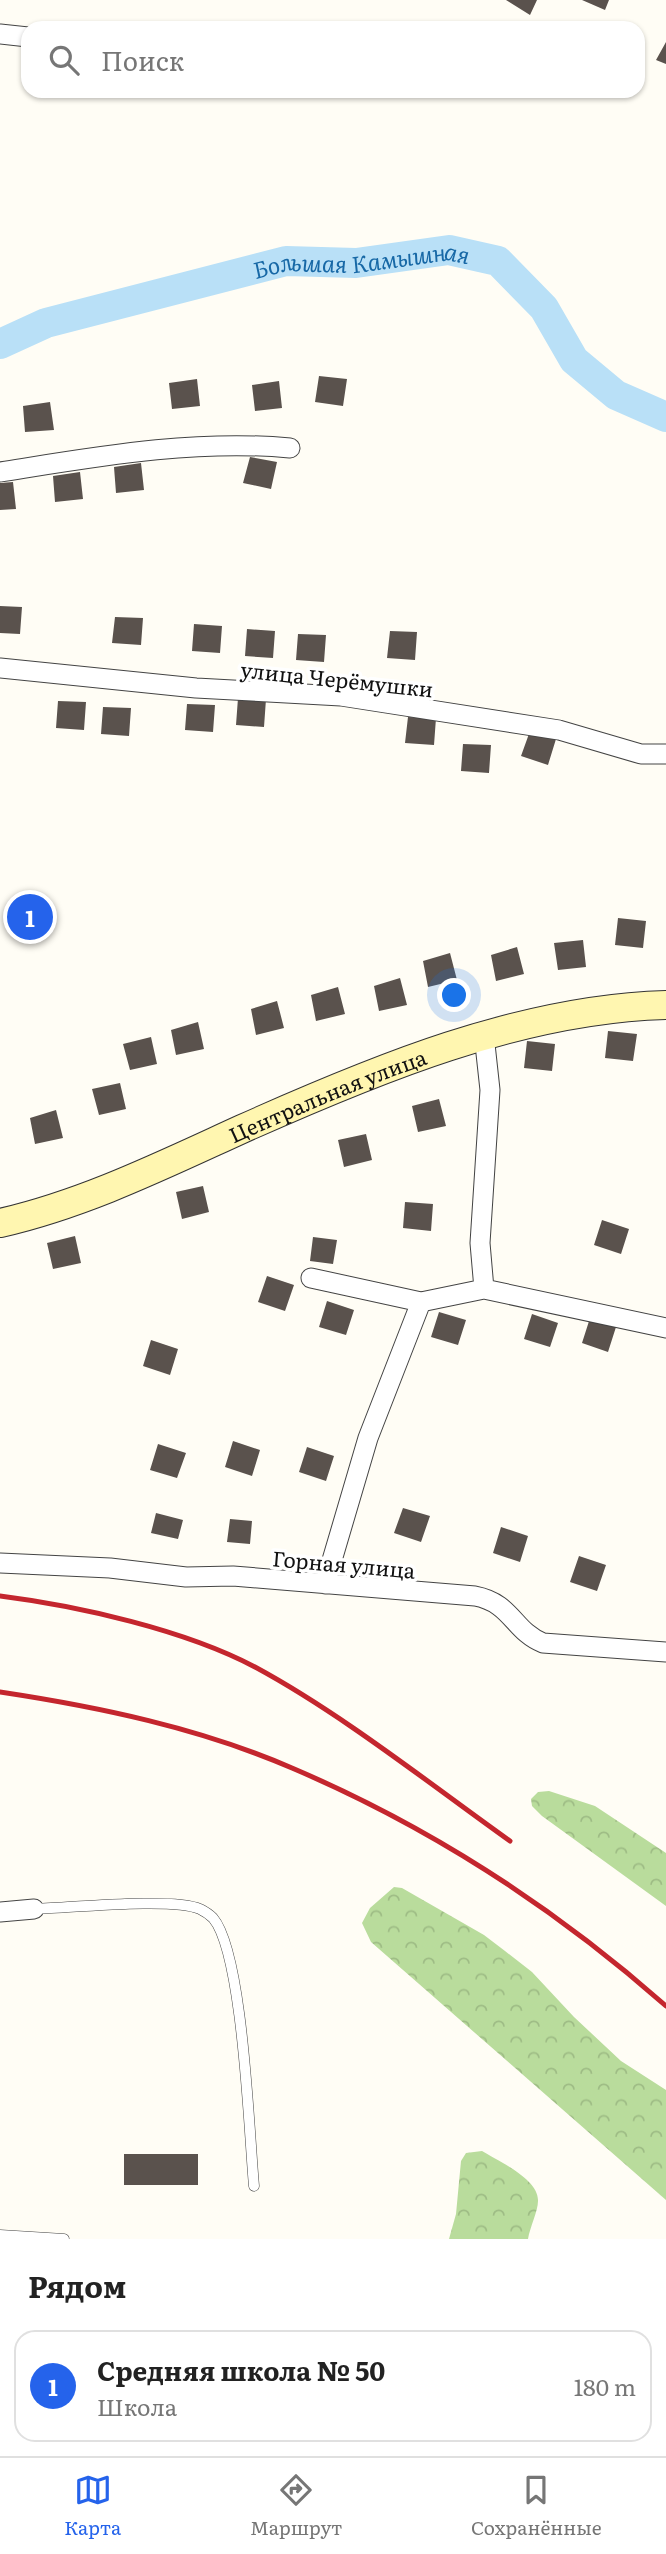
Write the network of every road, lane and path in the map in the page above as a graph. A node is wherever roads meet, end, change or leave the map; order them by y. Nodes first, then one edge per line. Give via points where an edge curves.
1 (0, 34) edge
2 (21, 36) edge
3 (290, 448) dead end
4 (0, 472) edge
5 (0, 668) edge
6 (666, 754) edge
7 (666, 1005) edge
8 (484, 1035) junction
9 (0, 1223) edge
10 (311, 1278) dead end
11 (484, 1289) junction
12 (421, 1302) junction
13 (666, 1328) edge
14 (0, 1563) edge
15 (325, 1584) junction
16 (666, 1652) edge
17 (34, 1909) joint
18 (0, 1912) edge
19 (254, 2186) dead end
20 (0, 2235) edge
21 (64, 2239) edge

1 - 2 street
3 - 4 street via 242,444 84,458
5 - 6 street, улица Черёмушки via 196,688 341,696 559,730 641,754
7 - 8 street, Центральная улица via 552,1016
8 - 9 street, Центральная улица via 305,1101 88,1196
8 - 11 street via 490,1090 480,1243
10 - 12 street
11 - 12 street
11 - 13 street
12 - 15 street via 368,1438
14 - 15 street, Горная улица
15 - 16 street, Горная улица via 488,1599 543,1643
17 - 18 street
17 - 19 lane via 172,1904 197,1908 212,1917 226,1948 241,2029
20 - 21 lane

